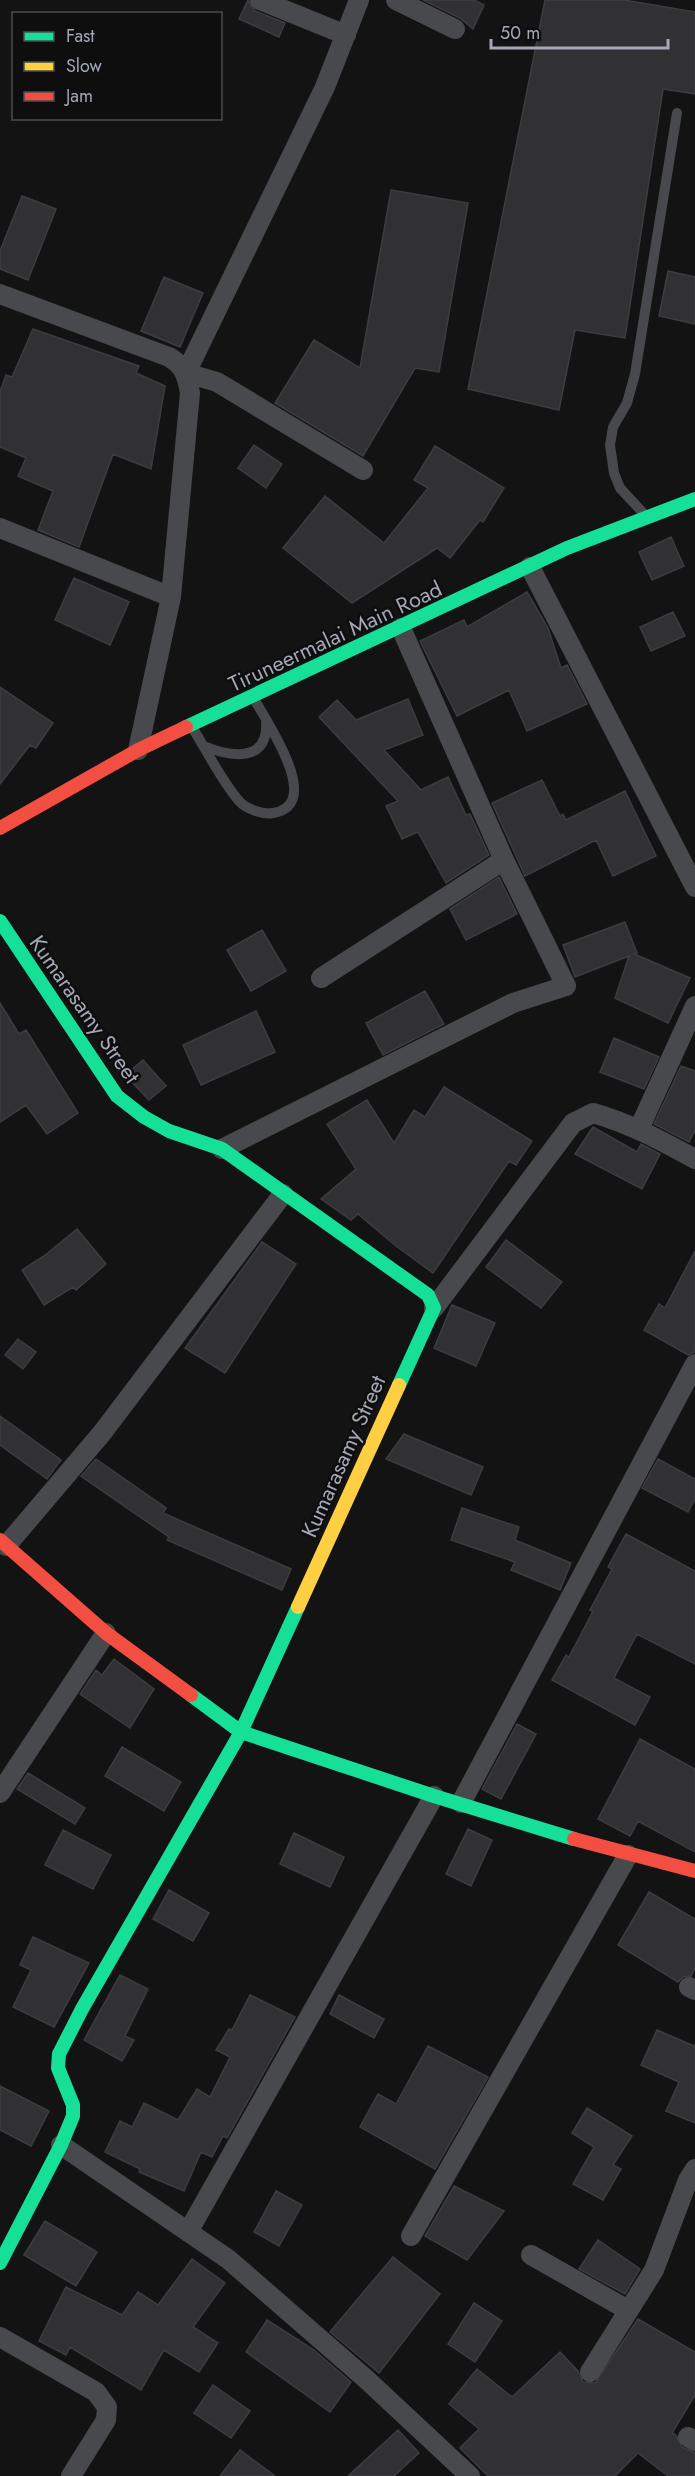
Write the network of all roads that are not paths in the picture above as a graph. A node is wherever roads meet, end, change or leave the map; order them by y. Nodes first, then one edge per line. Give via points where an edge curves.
1 (260, 0) edge
2 (359, 0) edge
3 (396, 0) edge
4 (455, 29) dead end
5 (346, 35) junction
6 (678, 113) dead end
7 (0, 294) edge
8 (186, 373) junction
9 (363, 470) dead end
10 (691, 500) edge
11 (646, 516) junction
12 (695, 518) edge
13 (0, 528) edge
14 (530, 567) junction
15 (171, 597) junction
16 (401, 628) junction
17 (253, 696) junction
18 (265, 719) junction
19 (191, 726) junction
20 (204, 746) junction
21 (138, 750) junction
22 (0, 828) edge
23 (504, 860) junction
24 (695, 886) edge
25 (0, 921) edge
26 (321, 978) dead end
27 (695, 1006) edge
28 (639, 1129) junction
29 (222, 1149) junction
30 (695, 1159) edge
31 (283, 1194) junction
32 (434, 1308) junction
33 (695, 1364) edge
34 (3, 1543) edge
35 (106, 1633) junction
36 (241, 1732) junction
37 (0, 1793) edge
38 (434, 1797) junction
39 (461, 1803) junction
40 (628, 1856) junction
41 (695, 1871) edge
42 (61, 2145) junction
43 (693, 2177) edge
44 (189, 2232) junction
45 (411, 2236) dead end
46 (531, 2255) dead end
47 (0, 2263) edge
48 (628, 2310) junction
49 (0, 2337) edge
50 (590, 2372) dead end
51 (71, 2476) edge
52 (470, 2476) edge

1 - 5 street
2 - 5 street
3 - 4 street
5 - 8 street via 325,87
6 - 11 lane via 635,374 627,403 613,427 610,445 620,488
7 - 8 street via 169,357
8 - 9 street via 217,382
8 - 15 street via 190,393
10 - 11 street, Tiruneermalai Main Road
10 - 12 street
11 - 14 street, Tiruneermalai Main Road
13 - 15 street
14 - 16 street, Tiruneermalai Main Road
14 - 24 street
15 - 21 street
16 - 17 street, Tiruneermalai Main Road
16 - 23 street
17 - 18 lane
17 - 19 street, Tiruneermalai Main Road
18 - 20 lane via 266,733 261,745 247,753 233,756
18 - 20 lane via 294,776 296,793 288,808 273,813 257,812 240,802
19 - 20 lane
19 - 21 street, Tiruneermalai Main Road
21 - 22 street, Tiruneermalai Main Road
23 - 26 street
23 - 29 street via 566,986 513,1003
25 - 29 street, Kumarasamy Street via 117,1096 169,1131
27 - 28 street
28 - 30 street
28 - 32 street via 593,1113 573,1124
29 - 31 street, Kumarasamy Street
31 - 32 street, Kumarasamy Street via 428,1294
31 - 34 street via 102,1433
32 - 36 street, Kumarasamy Street
33 - 39 street
34 - 35 street
35 - 36 street
35 - 37 street
36 - 38 street
36 - 42 street, Kumarasamy Street via 59,2054 58,2068 73,2105 73,2116
38 - 39 street
38 - 44 street
39 - 40 street
40 - 41 street
40 - 45 street
42 - 44 street
42 - 47 street, Kumarasamy Street
43 - 48 street via 654,2270
44 - 52 street via 236,2266
46 - 48 street
48 - 50 street
49 - 51 street via 96,2392 107,2407 106,2420

